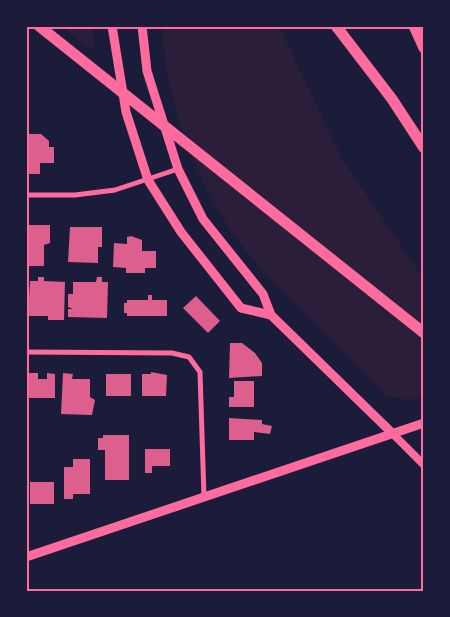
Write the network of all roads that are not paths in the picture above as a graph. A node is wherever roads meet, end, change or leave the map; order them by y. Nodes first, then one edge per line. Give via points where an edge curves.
1 (39, 26) edge
2 (112, 26) edge
3 (142, 26) edge
4 (336, 26) edge
5 (414, 26) edge
6 (424, 48) edge
7 (424, 148) edge
8 (178, 169) junction
9 (148, 180) junction
10 (26, 195) edge
11 (271, 315) junction
12 (424, 333) edge
13 (26, 352) edge
14 (424, 423) edge
15 (392, 433) junction
16 (424, 465) edge
17 (204, 497) junction
18 (26, 557) edge

1 - 12 highway
2 - 9 main road via 126,112
3 - 8 main road via 147,71
4 - 7 highway via 392,99
5 - 6 highway
8 - 9 street
8 - 11 main road via 203,218 263,294
9 - 10 street via 115,190 85,194
9 - 11 main road via 181,232 241,308
11 - 15 main road
13 - 17 street via 172,353 189,357 200,372
14 - 15 main road
15 - 16 street
15 - 17 main road
17 - 18 main road

